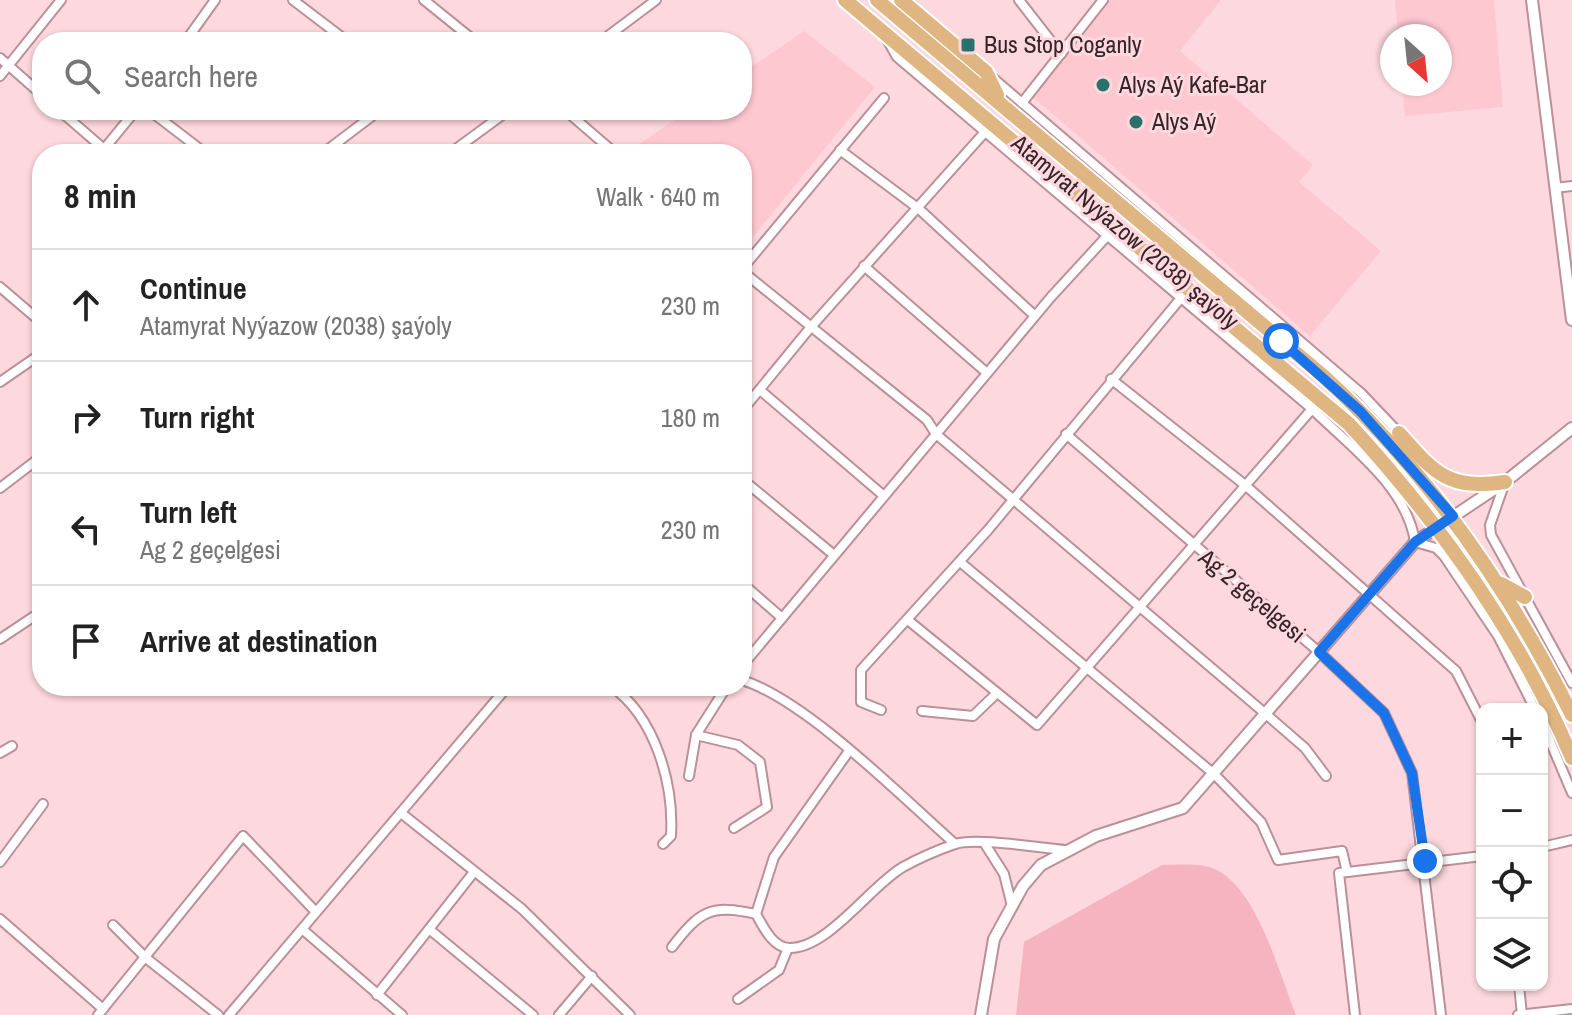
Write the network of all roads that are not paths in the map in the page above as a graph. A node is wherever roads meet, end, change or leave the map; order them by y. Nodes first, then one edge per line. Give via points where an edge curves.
1 (61, 0) edge
2 (215, 0) edge
3 (293, 0) edge
4 (424, 0) edge
5 (656, 0) edge
6 (845, 0) edge
7 (877, 0) edge
8 (901, 0) edge
9 (1019, 0) edge
10 (1103, 0) edge
11 (1532, 0) edge
12 (909, 24) junction
13 (936, 30) junction
14 (35, 32) edge
15 (192, 32) edge
16 (335, 32) edge
17 (464, 32) edge
18 (613, 32) edge
19 (886, 32) junction
20 (32, 36) edge
21 (1061, 54) junction
22 (0, 58) edge
23 (9, 65) junction
24 (986, 72) junction
25 (0, 76) edge
26 (32, 86) edge
27 (884, 98) dead end
28 (1000, 103) junction
29 (1022, 103) junction
30 (70, 120) edge
31 (129, 120) edge
32 (162, 120) edge
33 (367, 120) edge
34 (495, 120) edge
35 (577, 120) edge
36 (985, 132) junction
37 (97, 144) edge
38 (112, 144) edge
39 (193, 144) edge
40 (335, 144) edge
41 (463, 144) edge
42 (604, 144) edge
43 (840, 150) junction
44 (1572, 186) edge
45 (1555, 188) junction
46 (919, 209) junction
47 (1108, 235) junction
48 (752, 258) edge
49 (864, 266) junction
50 (752, 279) edge
51 (0, 287) edge
52 (1570, 292) edge
53 (1181, 298) junction
54 (32, 314) edge
55 (1035, 316) junction
56 (1572, 320) edge
57 (810, 328) junction
58 (32, 360) edge
59 (987, 373) junction
60 (1111, 379) junction
61 (0, 382) edge
62 (1337, 388) junction
63 (760, 390) junction
64 (1361, 393) junction
65 (752, 399) edge
66 (1312, 409) junction
67 (1572, 428) edge
68 (1399, 433) junction
69 (936, 434) junction
70 (1066, 434) junction
71 (32, 464) edge
72 (1409, 464) junction
73 (1369, 465) junction
74 (1395, 473) junction
75 (1505, 482) junction
76 (1245, 485) junction
77 (752, 487) edge
78 (0, 488) edge
79 (884, 496) junction
80 (1014, 498) junction
81 (1453, 516) junction
82 (1437, 528) junction
83 (1415, 542) junction
84 (1193, 545) junction
85 (834, 555) junction
86 (960, 562) junction
87 (1499, 583) junction
88 (752, 592) edge
89 (1370, 592) junction
90 (1525, 597) junction
91 (1140, 605) junction
92 (32, 618) edge
93 (782, 618) junction
94 (909, 621) junction
95 (0, 639) edge
96 (1319, 652) junction
97 (752, 654) edge
98 (1528, 666) junction
99 (1086, 668) junction
100 (752, 683) edge
101 (1572, 683) edge
102 (997, 693) junction
103 (1527, 694) junction
104 (500, 696) edge
105 (625, 696) edge
106 (721, 696) edge
107 (1532, 703) edge
108 (881, 710) dead end
109 (1476, 710) edge
110 (922, 711) dead end
111 (1267, 715) junction
112 (1572, 715) edge
113 (696, 735) junction
114 (1548, 736) edge
115 (12, 746) dead end
116 (849, 751) junction
117 (0, 753) edge
118 (1572, 758) edge
119 (1214, 774) junction
120 (689, 776) dead end
121 (1326, 776) dead end
122 (1572, 793) edge
123 (43, 804) dead end
124 (401, 813) junction
125 (734, 828) dead end
126 (1572, 840) edge
127 (663, 844) dead end
128 (955, 844) junction
129 (985, 844) junction
130 (1548, 846) edge
131 (1065, 850) junction
132 (1476, 857) edge
133 (1425, 861) junction
134 (0, 862) edge
135 (474, 872) junction
136 (1343, 873) junction
137 (1012, 906) junction
138 (316, 912) junction
139 (756, 914) junction
140 (0, 919) edge
141 (113, 925) dead end
142 (302, 929) junction
143 (429, 929) junction
144 (672, 947) dead end
145 (788, 948) junction
146 (146, 958) junction
147 (592, 976) junction
148 (1519, 991) edge
149 (377, 995) junction
150 (738, 999) dead end
151 (1572, 1009) edge
152 (100, 1012) edge
153 (218, 1015) edge
154 (229, 1015) edge
155 (402, 1015) edge
156 (533, 1015) edge
157 (559, 1015) edge
158 (630, 1015) edge
159 (981, 1015) edge
160 (1355, 1015) edge
161 (1441, 1015) edge
162 (1521, 1015) edge

1 - 14 street
2 - 15 street
3 - 16 street
4 - 17 street
5 - 18 street
6 - 19 main road, Atamyrat Nyýazow (2038) şaýoly
7 - 12 main road, Atamyrat Nyýazow (2038) şaýoly
8 - 13 main road
9 - 21 street
10 - 21 street
11 - 45 street
12 - 13 main road
12 - 28 main road, Atamyrat Nyýazow (2038) şaýoly
13 - 24 main road
19 - 36 street via 897,57
19 - 74 main road, Atamyrat Nyýazow (2038) şaýoly via 1317,394
20 - 23 street
21 - 29 street
22 - 23 street
23 - 25 street
23 - 26 street
24 - 28 main road
24 - 29 street
27 - 43 street
28 - 62 main road, Atamyrat Nyýazow (2038) şaýoly
29 - 64 street
30 - 37 street
31 - 38 street
32 - 39 street
33 - 40 street
34 - 41 street
35 - 42 street
36 - 46 street
36 - 47 street
43 - 46 street
43 - 48 street
44 - 45 street
45 - 52 street
46 - 49 street
46 - 55 street
47 - 53 street
47 - 55 street
49 - 57 street
49 - 59 street
50 - 57 street
51 - 54 street
52 - 56 street
53 - 60 street
53 - 66 street
55 - 59 street
57 - 63 street
57 - 69 street via 927,420
58 - 61 street
59 - 69 street
60 - 70 street
60 - 76 street
62 - 64 main road
62 - 72 main road, Atamyrat Nyýazow (2038) şaýoly
63 - 65 street
63 - 79 street
64 - 68 street
66 - 73 street
66 - 76 street
67 - 75 street
68 - 72 main road
68 - 75 main road via 1429,467 1449,480 1473,485
69 - 79 street
69 - 80 street
70 - 80 street
70 - 84 street, Ag 2 geçelgesi
71 - 78 street
72 - 81 main road, Atamyrat Nyýazow (2038) şaýoly
73 - 74 main road
73 - 83 street via 1407,509
74 - 82 main road, Atamyrat Nyýazow (2038) şaýoly
75 - 81 street
75 - 90 street via 1491,535
76 - 84 street
76 - 89 street
77 - 85 street
79 - 85 street
80 - 86 street
80 - 91 street
81 - 82 street
81 - 87 main road, Atamyrat Nyýazow (2038) şaýoly
82 - 83 street
82 - 98 main road, Atamyrat Nyýazow (2038) şaýoly
83 - 89 street
83 - 103 street via 1444,556 1498,636
84 - 91 street
84 - 96 street, Ag 2 geçelgesi
85 - 93 street
86 - 94 street
86 - 99 street
87 - 90 main road
87 - 112 main road, Atamyrat Nyýazow (2038) şaýoly
88 - 93 street
89 - 96 street
89 - 109 street via 1456,671
90 - 101 street
91 - 99 street
91 - 111 street
92 - 95 street
93 - 97 street
94 - 102 street
94 - 108 street via 861,670 861,702
96 - 111 street
96 - 133 street, Ag 2 geçelgesi via 1384,713 1412,773
98 - 103 main road
98 - 118 main road, Atamyrat Nyýazow (2038) şaýoly
99 - 102 street via 1037,725
99 - 119 street
100 - 116 street via 769,688
102 - 110 street via 973,716
103 - 107 street
104 - 124 street
105 - 127 street via 646,722 657,752 672,814 671,836
106 - 113 street
111 - 119 street
111 - 121 street via 1305,748
113 - 120 street
113 - 125 street via 738,745 760,762 767,807
114 - 122 street
115 - 117 street
116 - 128 street
116 - 139 street via 774,857
119 - 131 street via 1183,808
119 - 136 street via 1261,822 1278,860 1342,851
123 - 134 street
124 - 135 street
124 - 138 street
126 - 130 street
128 - 129 street
128 - 145 street via 902,867 812,943
129 - 131 street
129 - 137 street via 1004,874
131 - 137 street via 1041,865
132 - 133 street
133 - 136 street
133 - 161 street, Ag 2 geçelgesi
135 - 143 street
135 - 147 street
136 - 160 street
137 - 159 street via 994,939
138 - 142 street
138 - 146 street via 243,836
139 - 144 street via 723,908 703,914
139 - 145 street via 768,935
140 - 152 street
141 - 146 street
142 - 149 street
142 - 154 street
143 - 149 street
143 - 156 street
145 - 150 street via 779,970
146 - 152 street
146 - 153 street
147 - 157 street
147 - 158 street
148 - 162 street
149 - 155 street
151 - 162 street

